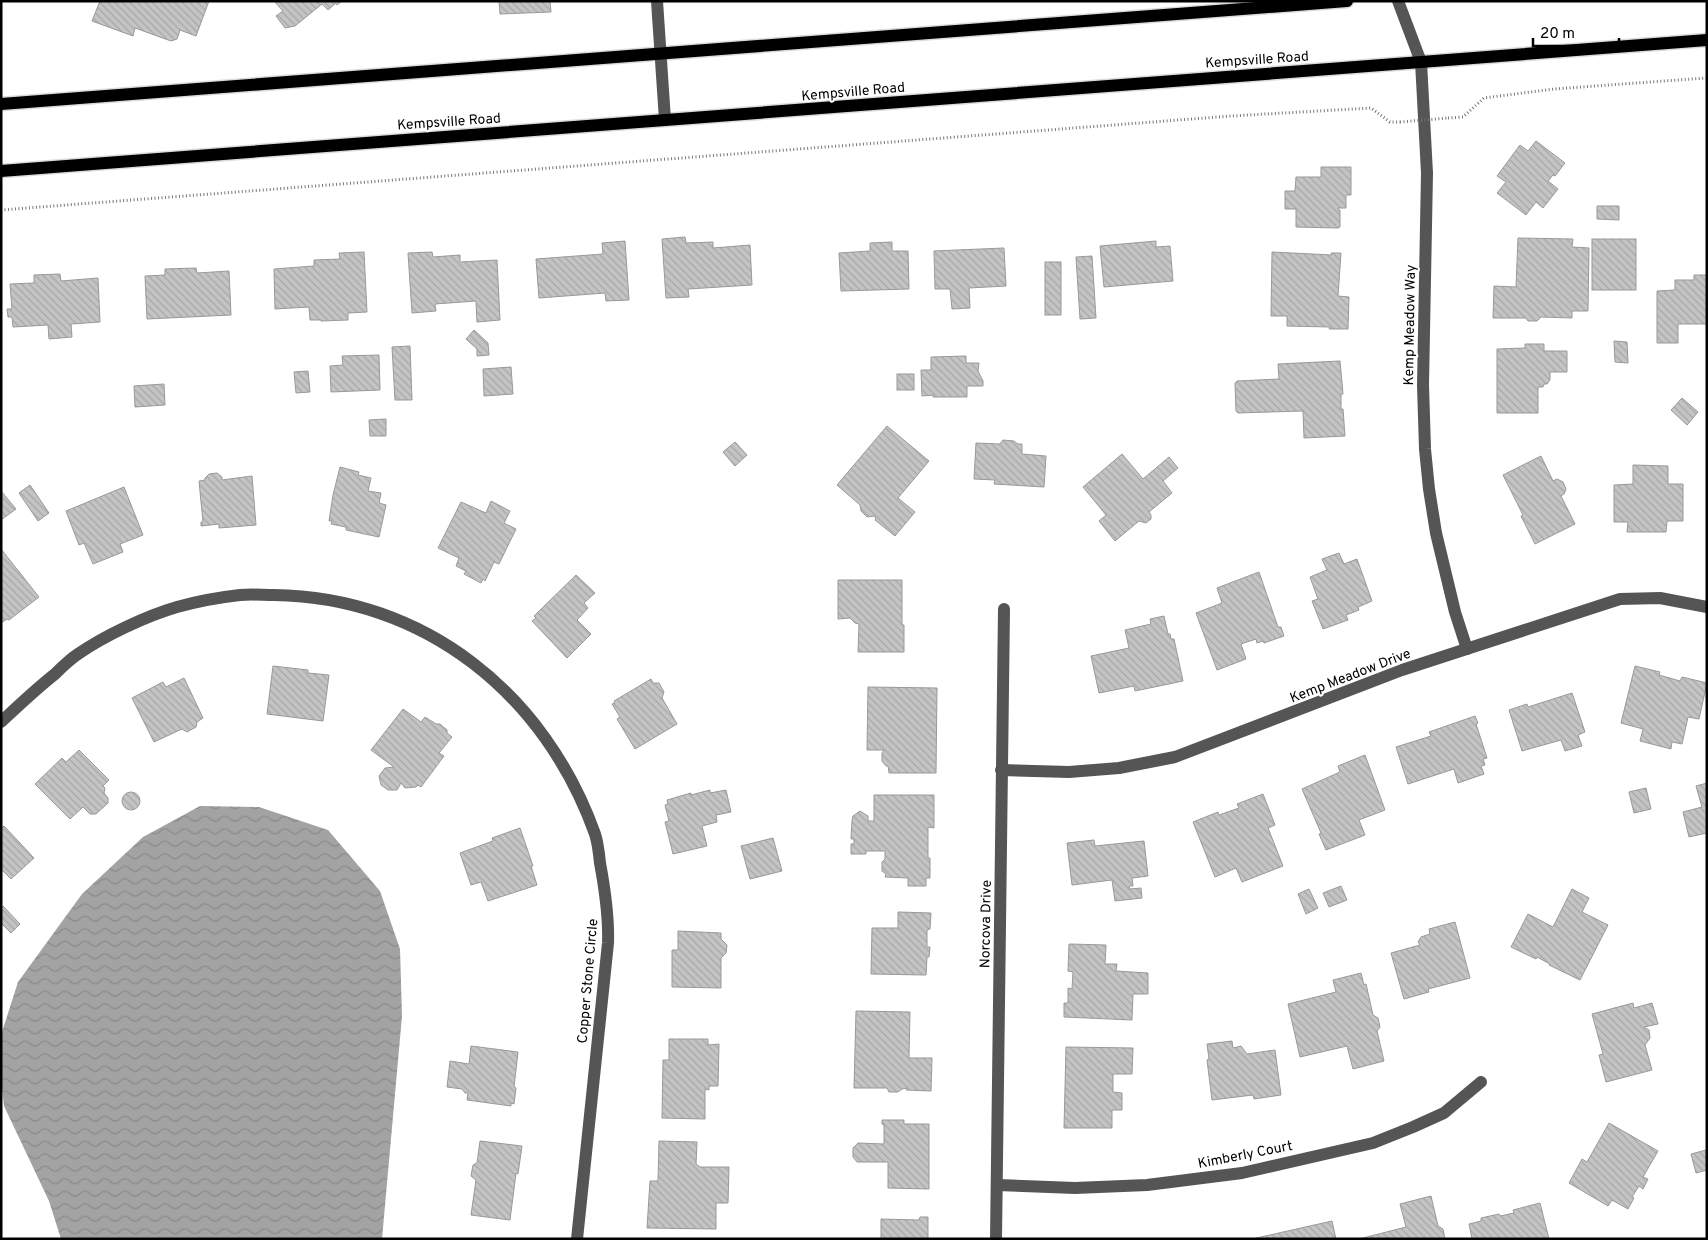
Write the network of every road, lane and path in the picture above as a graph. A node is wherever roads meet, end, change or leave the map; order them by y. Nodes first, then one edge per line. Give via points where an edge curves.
1 (656, 1) edge
2 (1347, 1) edge
3 (1398, 1) edge
4 (1707, 40) edge
5 (660, 53) junction
6 (1421, 62) junction
7 (1707, 78) edge
8 (1, 104) edge
9 (665, 120) junction
10 (1, 171) edge
11 (1, 210) edge
12 (1707, 607) edge
13 (1004, 609) dead end
14 (1467, 649) junction
15 (1, 722) edge
16 (1001, 770) junction
17 (1481, 1082) dead end
18 (996, 1185) junction
19 (577, 1239) edge
20 (996, 1239) edge

1 - 5 street
2 - 5 main road
3 - 6 street, Kemp Meadow Way
4 - 6 main road, Kempsville Road
5 - 8 main road
5 - 9 street
6 - 9 main road, Kempsville Road
6 - 14 street, Kemp Meadow Way via 1427,173 1425,449 1436,533
7 - 11 path, bridge via 1554,89 1484,98 1463,117 1400,122 1390,122 1371,108 1250,115
9 - 10 main road, Kempsville Road
12 - 14 street, Kemp Meadow Drive via 1660,598 1620,600
13 - 16 street, Norcova Drive
14 - 16 street, Kemp Meadow Drive via 1402,670 1175,757 1119,768 1069,772
15 - 19 street, Copper Stone Circle via 77,654 119,630 177,607 241,595 298,595 356,606 392,617 456,650 483,670 530,717 572,780 595,836 606,892 608,944
16 - 18 street, Norcova Drive
17 - 18 street, Kimberly Court via 1444,1113 1381,1140 1242,1173 1147,1185 1075,1188
18 - 20 street, Norcova Drive

